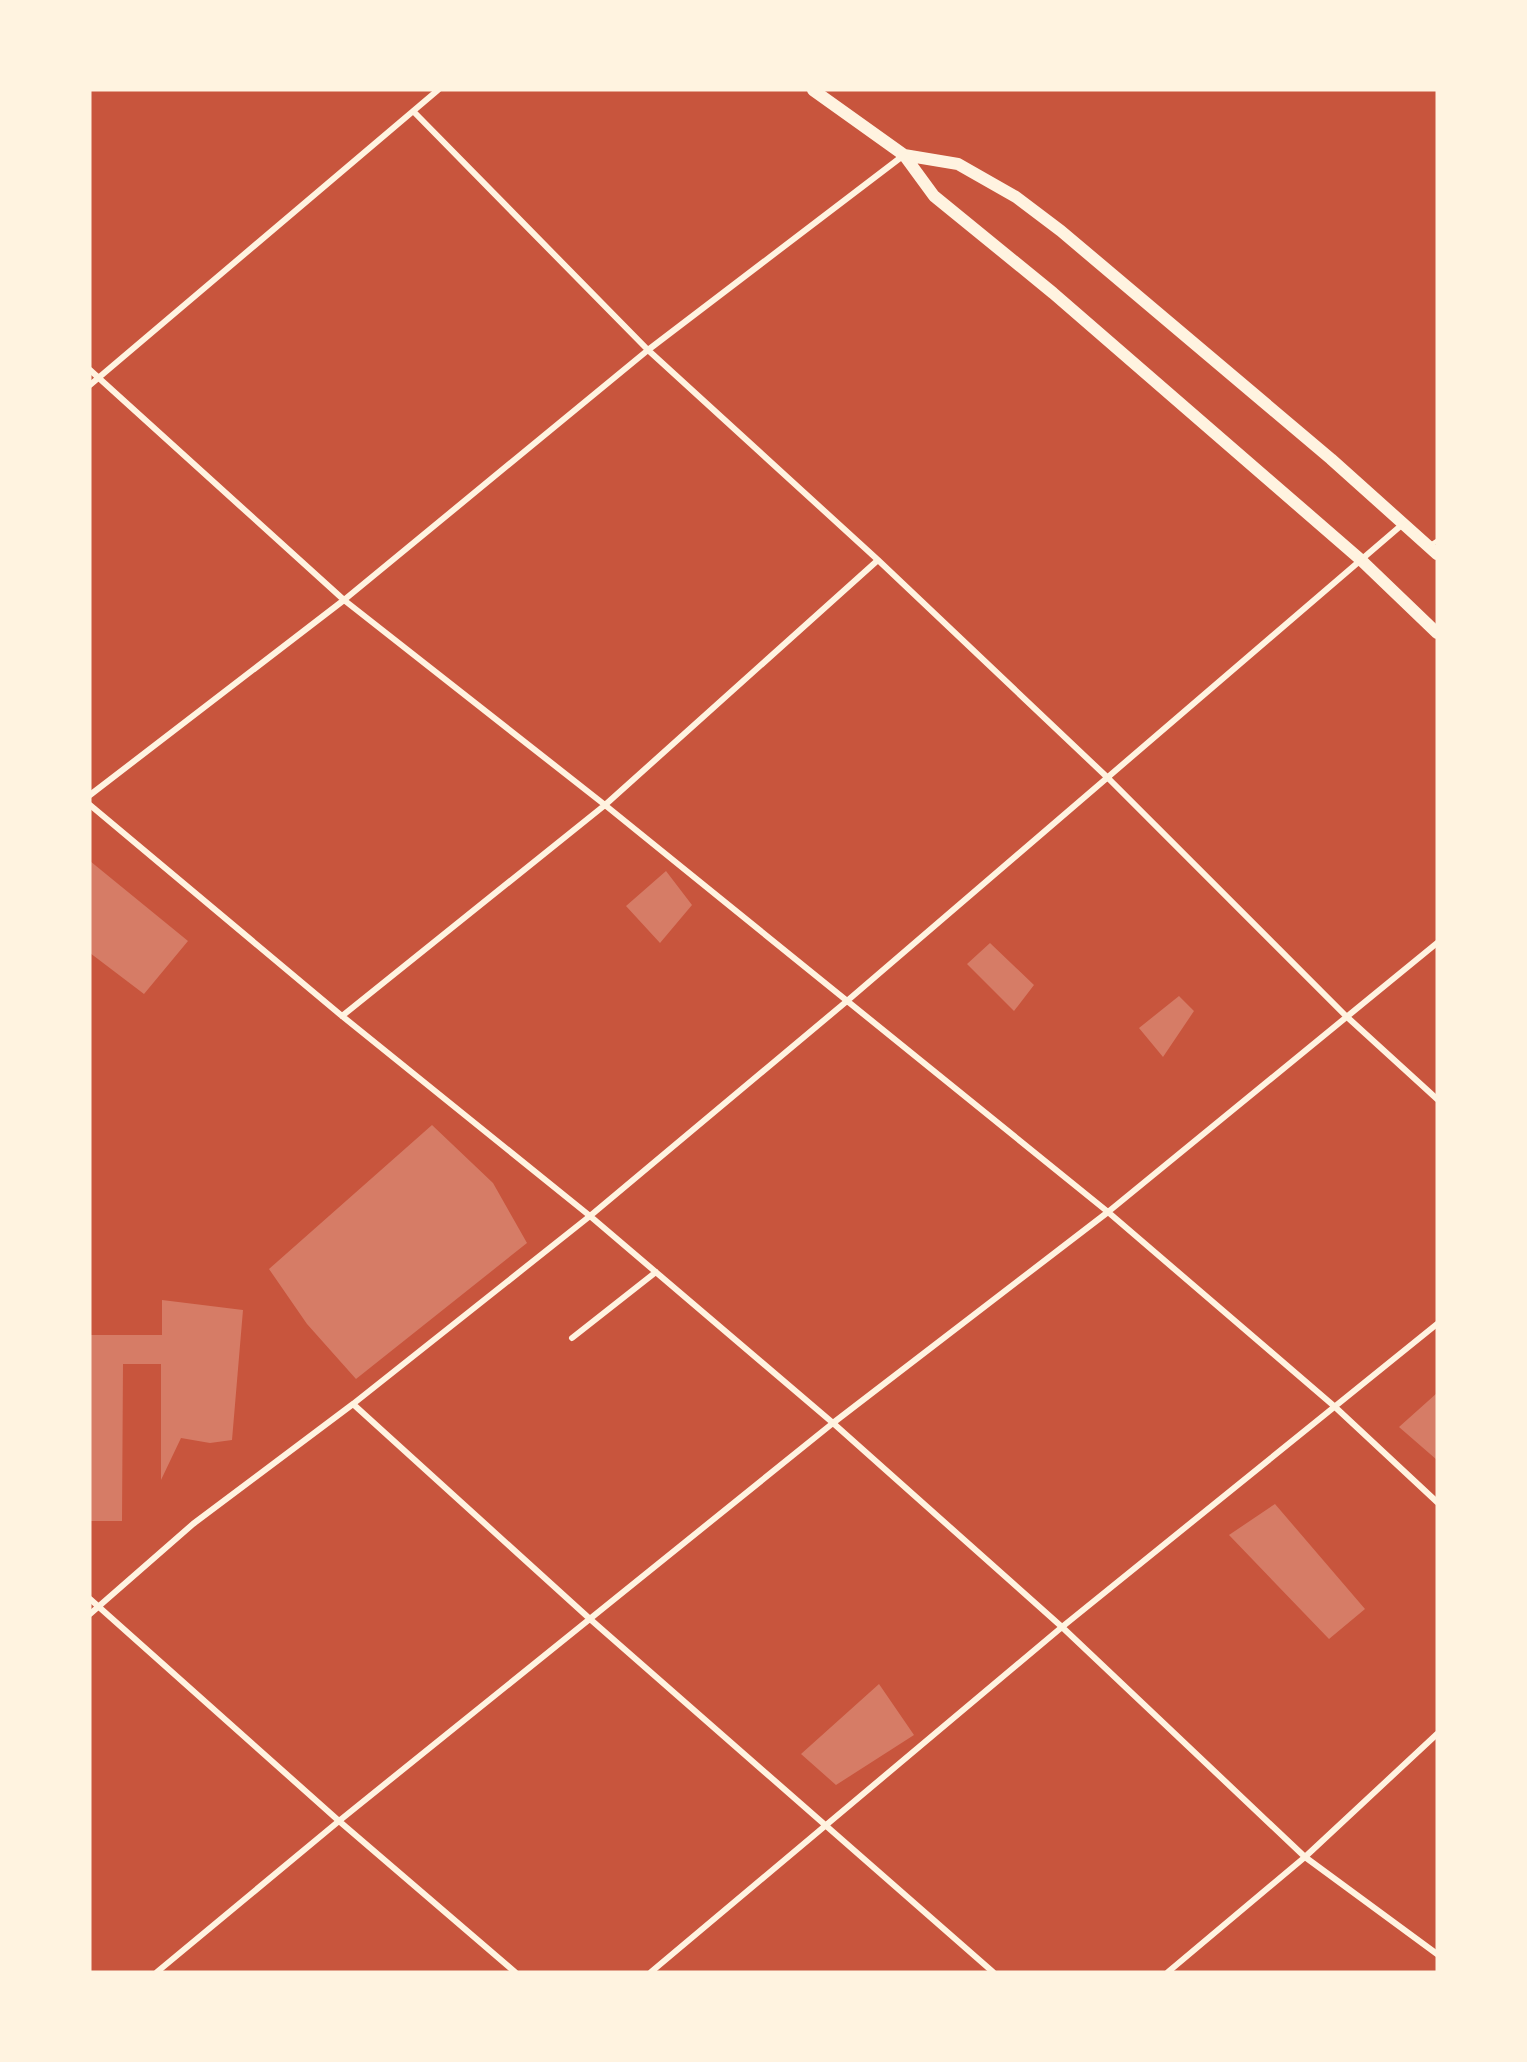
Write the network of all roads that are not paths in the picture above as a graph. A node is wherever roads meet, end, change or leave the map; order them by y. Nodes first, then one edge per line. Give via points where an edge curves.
1 (438, 90) edge
2 (813, 90) edge
3 (414, 112) junction
4 (904, 155) junction
5 (648, 350) junction
6 (90, 370) edge
7 (98, 377) junction
8 (90, 385) edge
9 (1404, 523) junction
10 (1434, 547) edge
11 (878, 560) junction
12 (1361, 560) junction
13 (344, 600) junction
14 (1437, 633) edge
15 (1108, 778) junction
16 (90, 795) edge
17 (90, 805) edge
18 (605, 805) junction
19 (1437, 943) edge
20 (847, 1001) junction
21 (342, 1016) junction
22 (1346, 1016) junction
23 (1437, 1099) edge
24 (1108, 1212) junction
25 (590, 1216) junction
26 (656, 1272) junction
27 (1437, 1324) edge
28 (572, 1338) dead end
29 (353, 1404) junction
30 (1334, 1406) junction
31 (833, 1423) junction
32 (1437, 1502) edge
33 (90, 1599) edge
34 (99, 1607) junction
35 (90, 1614) edge
36 (590, 1619) junction
37 (1062, 1627) junction
38 (1437, 1734) edge
39 (339, 1821) junction
40 (826, 1825) junction
41 (1305, 1857) junction
42 (1437, 1954) edge
43 (157, 1972) edge
44 (515, 1972) edge
45 (651, 1972) edge
46 (993, 1972) edge
47 (1168, 1972) edge

1 - 3 street
2 - 4 main road
3 - 5 street
3 - 7 street
4 - 5 street
4 - 9 main road via 958,164 1016,197
4 - 12 main road via 934,196 1053,293
5 - 11 street
5 - 13 street
6 - 7 street
7 - 8 street
7 - 13 street
9 - 10 main road
9 - 12 street
11 - 15 street
11 - 18 street
12 - 14 main road
12 - 15 street
13 - 16 street
13 - 18 street
15 - 20 street
15 - 22 street
17 - 21 street
18 - 20 street
18 - 21 street
19 - 22 street
20 - 24 street
20 - 25 street
21 - 25 street
22 - 23 street
22 - 24 street
24 - 30 street
24 - 31 street
25 - 26 street
25 - 29 street
26 - 28 street
26 - 31 street
27 - 30 street
29 - 34 street via 193,1524
29 - 36 street
30 - 32 street
30 - 37 street
31 - 36 street
31 - 37 street
33 - 34 street
34 - 35 street
34 - 39 street
36 - 39 street
36 - 40 street
37 - 40 street
37 - 41 street
38 - 41 street
39 - 43 street
39 - 44 street
40 - 45 street
40 - 46 street
41 - 42 street
41 - 47 street

